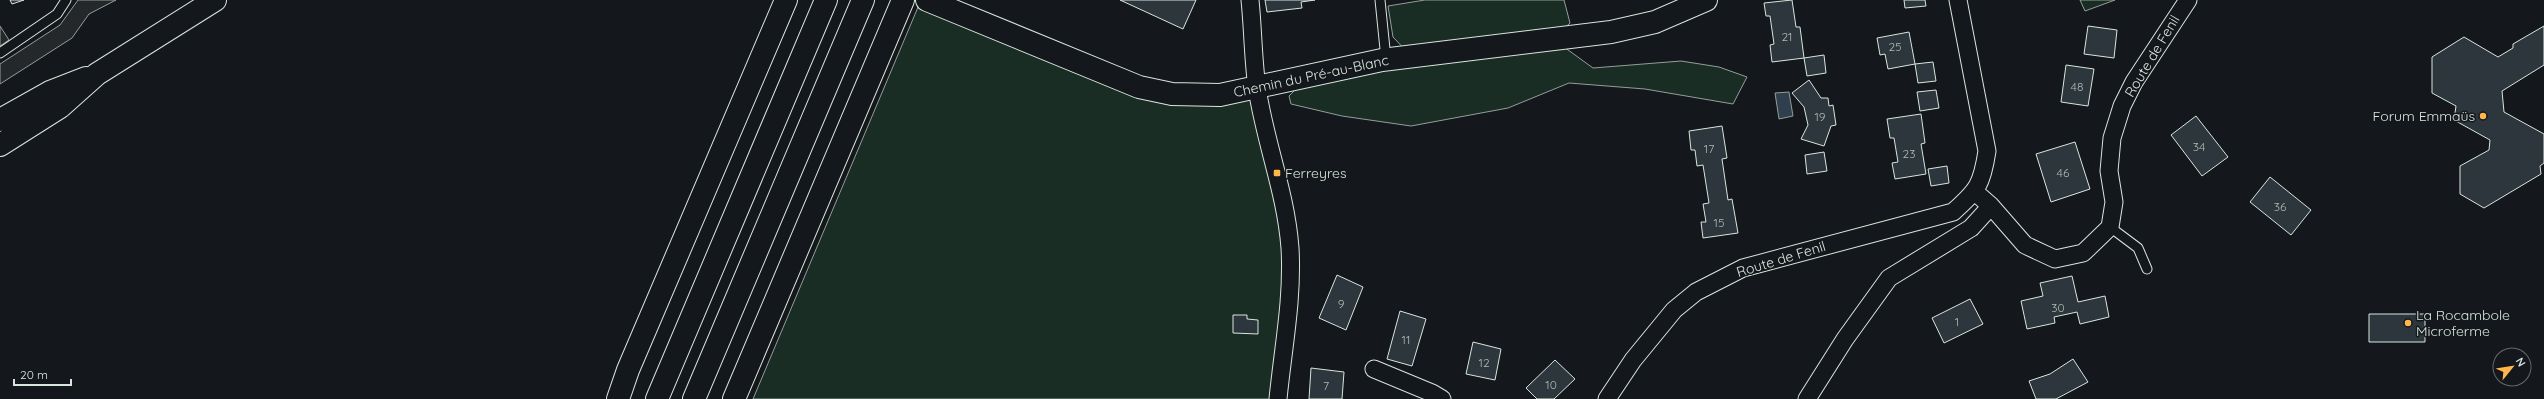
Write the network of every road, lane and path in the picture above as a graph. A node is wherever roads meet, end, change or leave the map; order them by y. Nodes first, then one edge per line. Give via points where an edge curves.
1 (66, 0) edge
2 (215, 0) edge
3 (786, 0) edge
4 (826, 0) edge
5 (863, 0) edge
6 (903, 0) edge
7 (927, 0) edge
8 (1250, 0) edge
9 (1380, 0) edge
10 (1706, 0) edge
11 (1958, 0) edge
12 (2188, 0) edge
13 (0, 53) edge
14 (1386, 59) junction
15 (97, 74) junction
16 (1257, 88) junction
17 (0, 120) edge
18 (0, 146) edge
19 (1975, 192) junction
20 (1991, 206) junction
21 (2110, 227) junction
22 (2147, 269) dead end
23 (1374, 369) dead end
24 (628, 370) junction
25 (611, 399) edge
26 (618, 399) edge
27 (657, 399) edge
28 (694, 399) edge
29 (734, 399) edge
30 (1278, 399) edge
31 (1442, 399) edge
32 (1607, 399) edge
33 (1807, 399) edge

1 - 13 lane via 57,14
2 - 15 main road
3 - 24 main road
4 - 27 main road
5 - 28 main road
6 - 29 main road
7 - 16 main road, Chemin du Pré-au-Blanc via 1140,87 1172,94 1213,95
8 - 16 street
9 - 14 lane
10 - 14 main road, Chemin du Pré-au-Blanc via 1655,22 1611,32
11 - 19 street, Route de Fenil via 1987,151 1983,173
12 - 21 street, Route de Fenil via 2134,82 2122,106 2112,138 2109,171 2114,202
14 - 16 main road, Chemin du Pré-au-Blanc
15 - 17 main road via 50,92
15 - 18 main road via 60,108
16 - 30 street via 1281,188 1290,246 1287,333
19 - 20 street
19 - 32 street, Route de Fenil via 1953,212 1743,268 1696,292 1674,310 1633,360
20 - 21 street via 2025,245 2055,259 2083,253
20 - 33 street via 1971,228 1888,278 1844,339
21 - 22 lane via 2138,248
23 - 31 street
24 - 25 main road
24 - 26 main road

